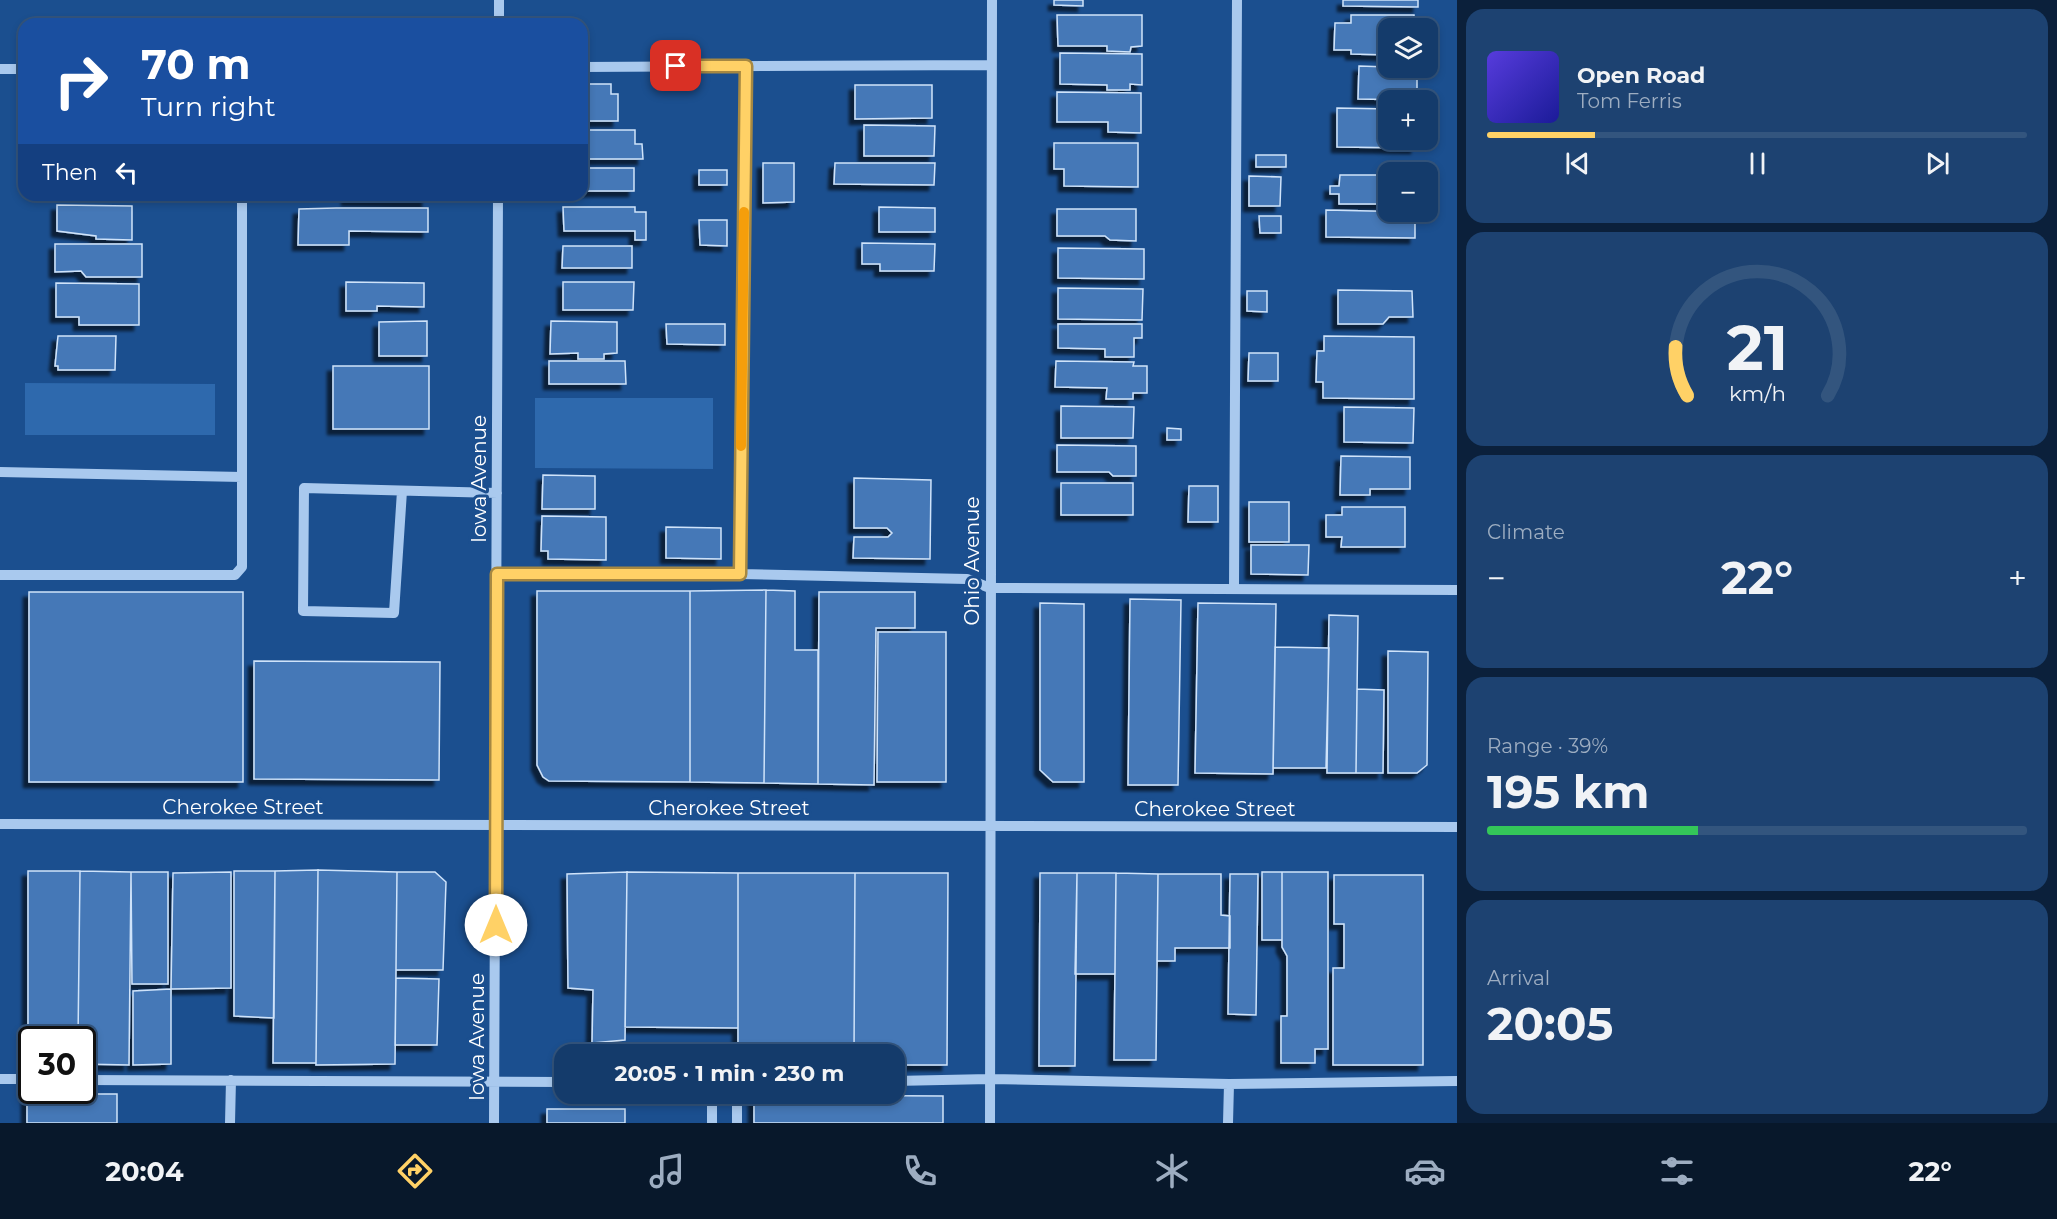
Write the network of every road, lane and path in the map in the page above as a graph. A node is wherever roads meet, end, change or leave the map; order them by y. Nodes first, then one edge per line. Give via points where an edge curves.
1 (499, 0) edge
2 (992, 0) edge
3 (1237, 0) edge
4 (499, 18) edge
5 (992, 65) junction
6 (746, 66) junction
7 (588, 67) edge
8 (0, 69) edge
9 (18, 69) edge
10 (242, 201) edge
11 (498, 201) edge
12 (0, 472) edge
13 (242, 477) junction
14 (402, 491) junction
15 (497, 493) junction
16 (497, 574) junction
17 (740, 574) junction
18 (0, 575) edge
19 (990, 588) junction
20 (1234, 588) junction
21 (1457, 590) edge
22 (0, 825) edge
23 (496, 825) junction
24 (989, 827) junction
25 (1457, 827) edge
26 (0, 1079) edge
27 (18, 1079) edge
28 (990, 1079) junction
29 (96, 1080) edge
30 (231, 1080) junction
31 (905, 1080) edge
32 (495, 1081) junction
33 (554, 1082) edge
34 (1457, 1082) edge
35 (1228, 1084) junction
36 (712, 1104) edge
37 (737, 1104) edge
38 (231, 1123) edge
39 (494, 1123) edge
40 (712, 1123) edge
41 (737, 1123) edge
42 (990, 1123) edge
43 (1228, 1123) edge

1 - 4 street
2 - 5 street, Ohio Avenue
3 - 20 street
5 - 6 street
5 - 19 street, Ohio Avenue
6 - 7 street
6 - 17 street
8 - 9 street
10 - 13 street
11 - 15 street, Iowa Avenue
12 - 13 street
13 - 18 street via 242,567 235,575
14 - 14 street via 304,488 303,611 394,613
14 - 15 street
15 - 16 street, Iowa Avenue
16 - 17 street
16 - 23 street, Iowa Avenue
17 - 19 street via 967,579
19 - 20 street
19 - 24 street, Ohio Avenue
20 - 21 street
22 - 23 street, Cherokee Street
23 - 24 street, Cherokee Street
23 - 32 street, Iowa Avenue
24 - 25 street, Cherokee Street
24 - 28 street, Ohio Avenue
26 - 27 street
28 - 31 street
28 - 35 street
28 - 42 street, Ohio Avenue
29 - 30 street
30 - 32 street
30 - 38 street
32 - 33 street
32 - 39 street, Iowa Avenue
34 - 35 street
35 - 43 street
36 - 40 street
37 - 41 street

